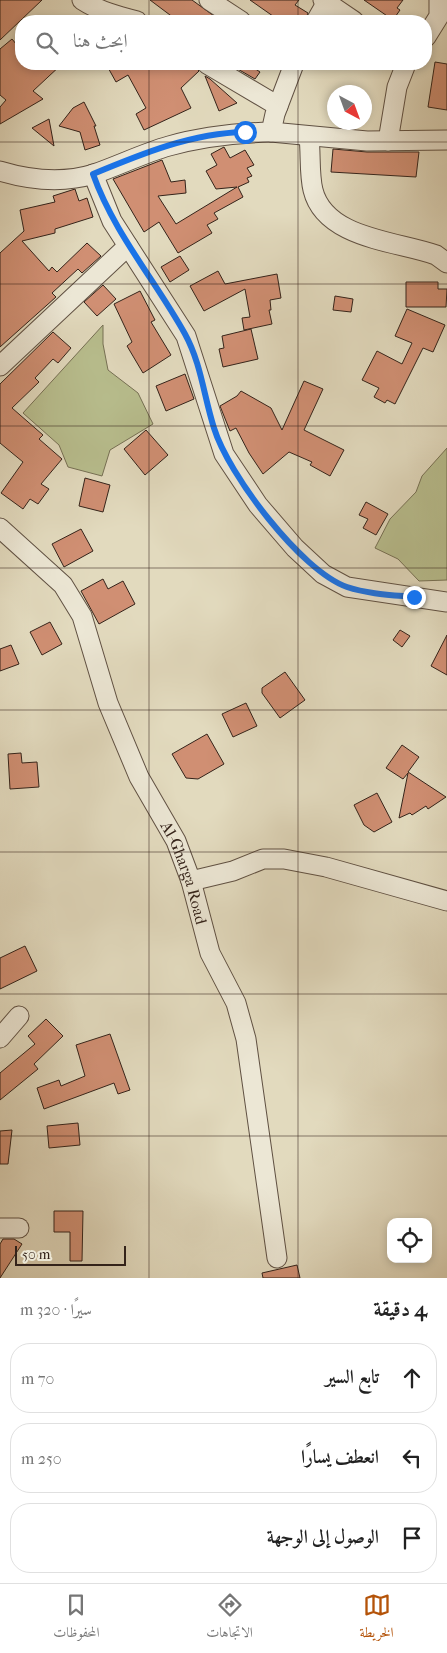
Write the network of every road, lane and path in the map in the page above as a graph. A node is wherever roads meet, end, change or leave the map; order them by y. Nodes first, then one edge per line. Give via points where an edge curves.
1 (82, 0) edge
2 (209, 0) edge
3 (439, 0) edge
4 (326, 1) edge
5 (110, 15) edge
6 (232, 15) edge
7 (319, 15) edge
8 (346, 15) edge
9 (432, 27) edge
10 (216, 70) edge
11 (292, 70) edge
12 (404, 70) edge
13 (278, 106) junction
14 (271, 132) junction
15 (309, 137) junction
16 (447, 140) edge
17 (388, 141) junction
18 (0, 171) edge
19 (93, 174) junction
20 (128, 246) junction
21 (447, 263) edge
22 (0, 366) edge
23 (0, 528) edge
24 (447, 602) edge
25 (191, 881) junction
26 (447, 901) edge
27 (19, 1016) dead end
28 (0, 1038) edge
29 (0, 1228) edge
30 (19, 1228) dead end
31 (277, 1258) dead end

1 - 5 street
2 - 6 street
3 - 9 street via 439,16
4 - 7 street
4 - 8 street
10 - 13 street
11 - 13 street
12 - 17 street
13 - 14 street
14 - 15 street
14 - 19 street via 218,134 169,146
15 - 17 street
15 - 21 street via 313,190 320,207 332,220 348,229 429,253
16 - 17 street
18 - 19 street via 25,179 42,180
19 - 20 street via 112,221
20 - 22 street
20 - 24 street via 186,336 224,454 258,505 295,548 322,574 347,587
23 - 25 street, Al-Gharga Road via 63,584 82,616 108,703 139,777 176,841
25 - 26 street via 233,871 263,859 284,859 326,867
25 - 31 street, Al-Gharga Road via 210,953 236,1003 246,1039
27 - 28 street
29 - 30 street

